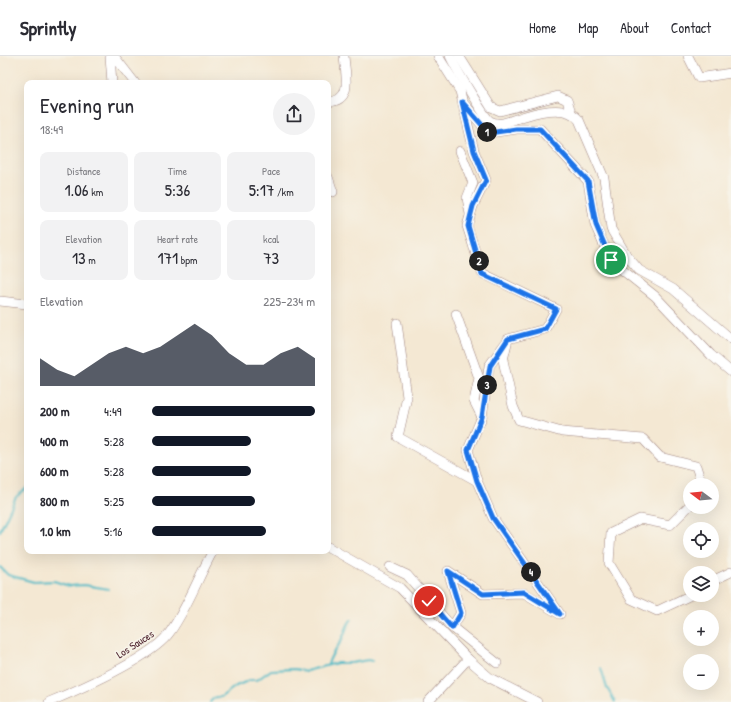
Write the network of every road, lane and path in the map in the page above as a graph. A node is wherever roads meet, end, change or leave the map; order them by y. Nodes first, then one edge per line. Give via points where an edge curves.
1 (110, 56) edge
2 (114, 56) edge
3 (344, 56) edge
4 (438, 56) edge
5 (450, 56) edge
6 (459, 56) edge
7 (688, 56) edge
8 (731, 73) edge
9 (112, 80) edge
10 (133, 80) edge
11 (331, 101) edge
12 (462, 102) junction
13 (571, 112) junction
14 (460, 151) dead end
15 (331, 186) edge
16 (333, 192) dead end
17 (471, 215) junction
18 (0, 301) edge
19 (24, 304) edge
20 (0, 307) edge
21 (24, 310) edge
22 (456, 314) dead end
23 (397, 323) dead end
24 (508, 339) junction
25 (731, 339) edge
26 (731, 372) edge
27 (482, 417) junction
28 (700, 478) edge
29 (477, 481) junction
30 (683, 512) edge
31 (331, 549) edge
32 (211, 554) edge
33 (390, 566) dead end
34 (731, 572) edge
35 (719, 578) edge
36 (683, 599) edge
37 (452, 628) junction
38 (468, 659) junction
39 (497, 663) dead end
40 (49, 702) edge
41 (428, 702) edge
42 (537, 702) edge

1 - 9 street
2 - 10 street
3 - 11 street via 347,83 344,94 339,100
4 - 12 street via 460,91
5 - 13 street via 480,109 490,121 499,123 563,110
6 - 13 street via 491,106 500,111 558,96 567,100
7 - 8 street via 699,78
12 - 17 street via 474,151 486,180
12 - 26 street via 489,133 540,129 588,181 596,225 611,260 655,296
13 - 25 street via 579,120 600,165 611,229 627,256 639,270 673,289
14 - 17 street via 473,183 467,198
15 - 16 street
17 - 24 street via 468,226 482,274 556,309 545,329
18 - 19 street
20 - 21 street
22 - 27 street via 480,378 474,401
23 - 29 street via 407,397 398,437
24 - 27 street via 490,366
24 - 28 street via 503,360 513,406 519,420 562,432 643,439 660,457 696,466
27 - 29 street via 468,450
29 - 37 street via 493,518 560,614 524,592 483,594 448,571 461,613
30 - 36 street via 670,525 640,519 612,533 609,563 631,599 657,611
31 - 38 street via 400,588
32 - 40 street, Los Sauces via 178,620 161,642 104,677
33 - 37 street via 407,575
34 - 35 street
37 - 39 street
38 - 41 street
38 - 42 street via 490,678

